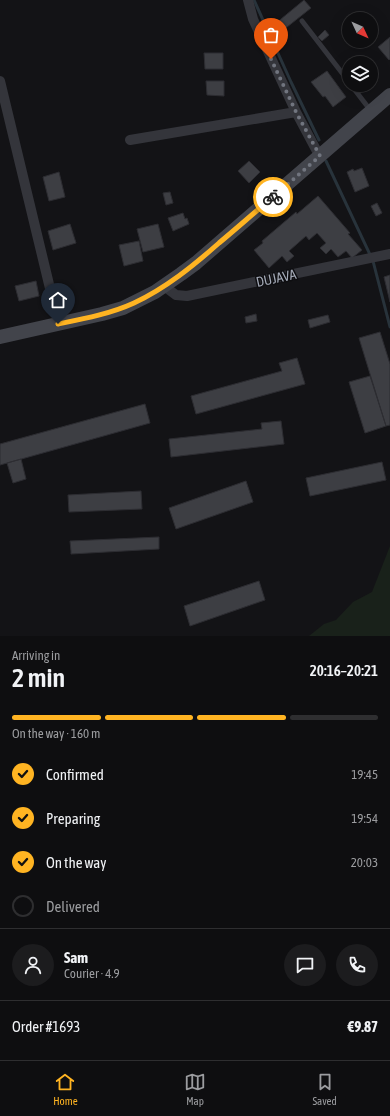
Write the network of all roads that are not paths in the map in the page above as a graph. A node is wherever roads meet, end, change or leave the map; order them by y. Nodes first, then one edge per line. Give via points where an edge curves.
1 (248, 0) edge
2 (302, 21) dead end
3 (342, 73) edge
4 (0, 81) edge
5 (357, 92) edge
6 (390, 96) edge
7 (372, 111) junction
8 (296, 112) junction
9 (130, 140) dead end
10 (320, 156) junction
11 (390, 254) edge
12 (164, 286) junction
13 (54, 305) dead end
14 (0, 337) edge

1 - 8 street via 253,19
2 - 3 lane
4 - 13 street
5 - 7 lane
6 - 7 street
7 - 10 street
8 - 9 street
8 - 10 street
10 - 12 street via 196,262
11 - 12 street, DUJAVA via 186,296 176,296
12 - 14 street via 123,308

